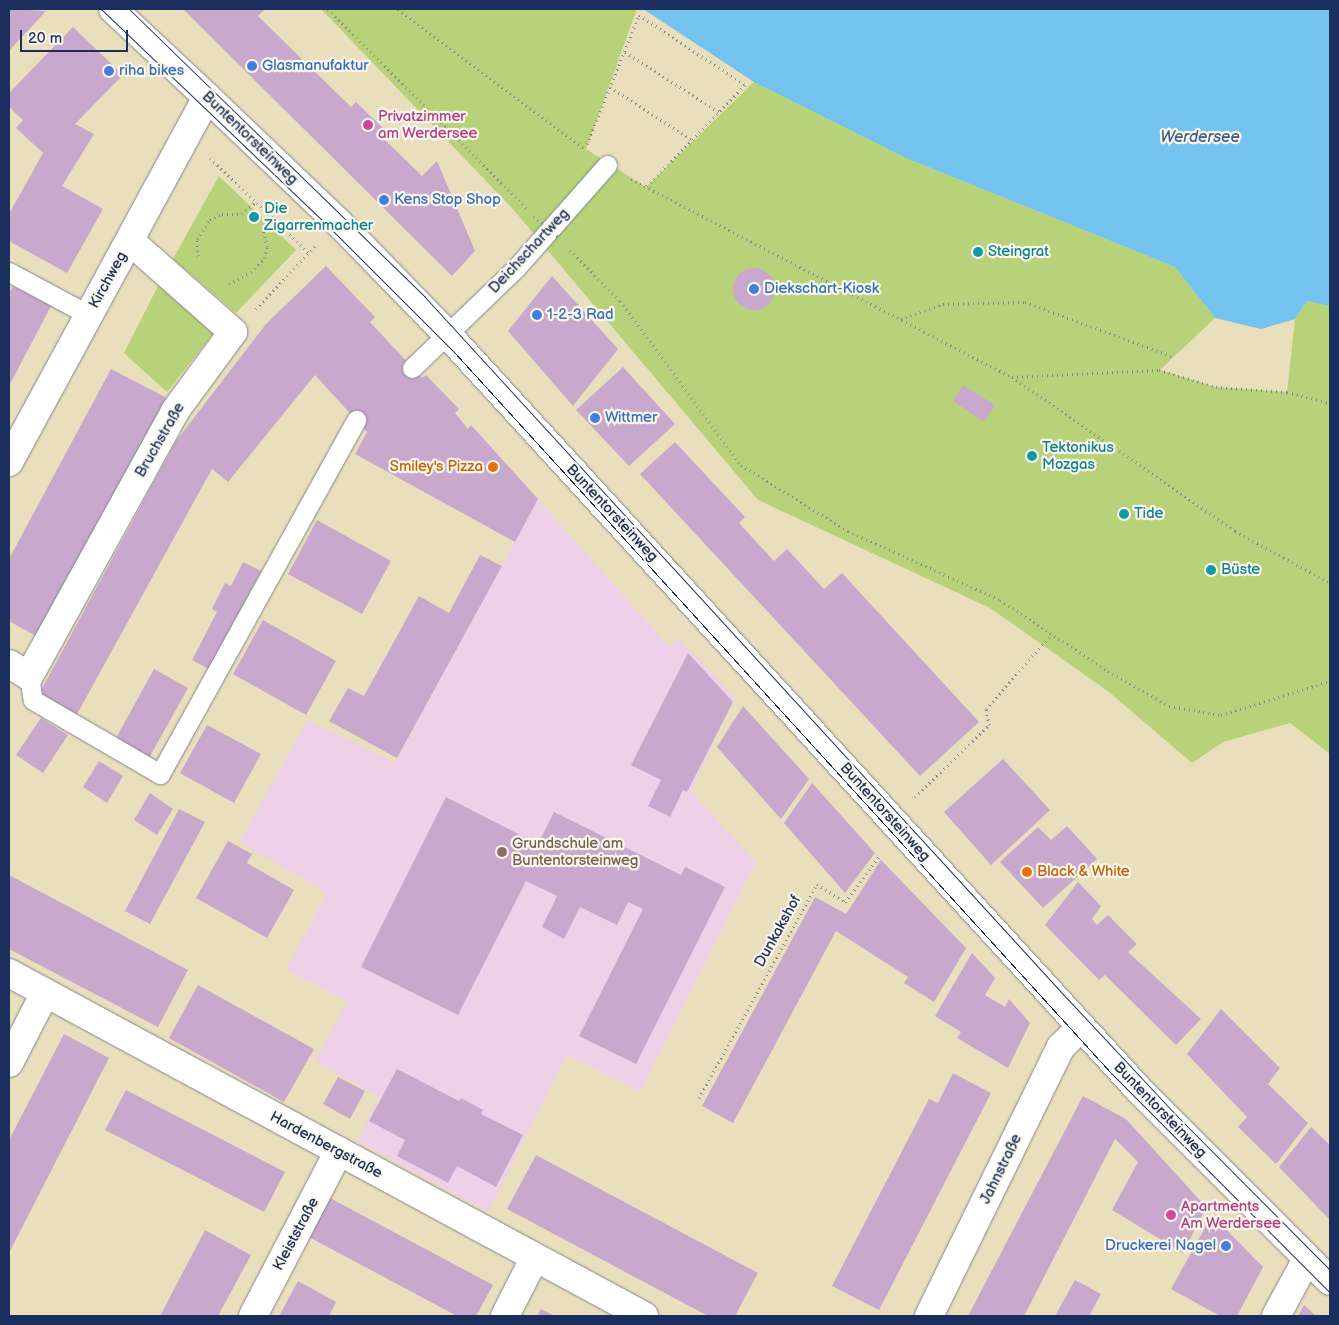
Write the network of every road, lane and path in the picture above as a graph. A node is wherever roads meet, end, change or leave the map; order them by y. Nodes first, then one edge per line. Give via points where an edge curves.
1 (113, 9) edge
2 (328, 9) edge
3 (398, 9) edge
4 (625, 52) junction
5 (610, 87) junction
6 (207, 97) junction
7 (719, 112) junction
8 (187, 135) junction
9 (692, 140) junction
10 (585, 149) junction
11 (607, 165) junction
12 (646, 187) junction
13 (256, 202) junction
14 (274, 218) junction
15 (339, 223) junction
16 (130, 240) junction
17 (309, 252) junction
18 (198, 263) dead end
19 (9, 272) edge
20 (222, 288) dead end
21 (89, 315) junction
22 (901, 320) junction
23 (233, 332) junction
24 (448, 335) junction
25 (1174, 356) dead end
26 (412, 368) dead end
27 (1012, 377) junction
28 (1330, 403) edge
29 (356, 420) dead end
30 (9, 462) edge
31 (1330, 583) edge
32 (1052, 634) junction
33 (19, 670) edge
34 (1330, 681) edge
35 (897, 825) junction
36 (9, 973) edge
37 (45, 993) junction
38 (1081, 1027) junction
39 (9, 1063) edge
40 (699, 1098) dead end
41 (339, 1152) junction
42 (535, 1258) junction
43 (1307, 1259) junction
44 (1330, 1281) edge
45 (253, 1316) edge
46 (505, 1316) edge
47 (644, 1316) edge
48 (929, 1316) edge
49 (1276, 1316) edge

1 - 6 street, Buntentorsteinweg
2 - 32 path, bridge via 620,301 741,465 848,530 1000,600
3 - 10 path
4 - 5 path
4 - 7 path
4 - 7 path via 640,16 745,84
5 - 9 path
5 - 10 path
6 - 8 street, Kirchweg
6 - 15 street, Buntentorsteinweg
7 - 9 path
8 - 13 path
8 - 16 street, Kirchweg
9 - 12 path
10 - 11 path
11 - 12 path
11 - 24 lane, Deichschartweg via 515,269
12 - 22 path
13 - 14 path
13 - 18 path via 242,214 222,214 210,220 197,239
14 - 17 path
14 - 20 path via 264,230 265,258 251,272
15 - 17 path
15 - 24 street, Buntentorsteinweg
16 - 21 street, Kirchweg
16 - 23 street
17 - 23 path
19 - 21 lane
21 - 30 street, Kirchweg
22 - 25 path via 943,304 1025,302
22 - 27 path
23 - 33 street, Bruchstraße via 175,410
24 - 26 lane
24 - 35 street, Buntentorsteinweg
27 - 28 path via 1159,370 1216,387 1287,392
27 - 31 path via 1235,531
29 - 33 lane, Bruchstraße via 160,774 33,700
32 - 34 path via 1169,706 1221,715
32 - 35 path via 986,709 989,725
35 - 38 street, Buntentorsteinweg
35 - 40 path, Dunkakshof via 845,902 816,884
36 - 37 street, Hardenbergstraße
37 - 39 street
37 - 41 street, Hardenbergstraße
38 - 43 street, Buntentorsteinweg
38 - 48 street, Jahnstraße via 1061,1047
41 - 42 street, Hardenbergstraße
41 - 45 street, Kleiststraße
42 - 46 street
42 - 47 street, Hardenbergstraße
43 - 44 street, Buntentorsteinweg
43 - 49 street

